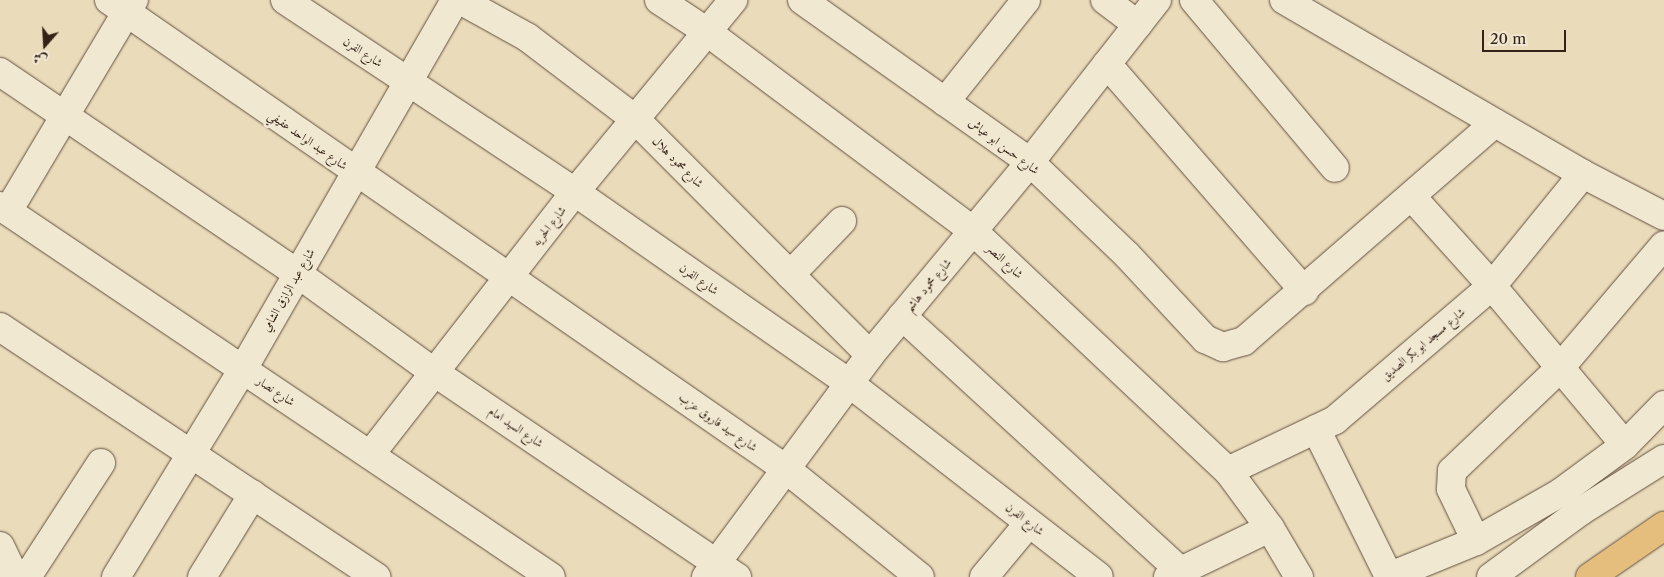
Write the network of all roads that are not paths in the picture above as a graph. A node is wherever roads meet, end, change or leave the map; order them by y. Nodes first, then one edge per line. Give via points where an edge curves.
1 (285, 0) edge
2 (455, 0) edge
3 (460, 0) edge
4 (659, 0) edge
5 (733, 0) edge
6 (802, 0) edge
7 (1026, 0) edge
8 (1105, 0) edge
9 (1157, 0) edge
10 (1194, 0) edge
11 (1284, 0) edge
12 (123, 4) edge
13 (1138, 25) junction
14 (706, 31) junction
15 (1107, 64) junction
16 (0, 72) edge
17 (408, 82) junction
18 (945, 102) junction
19 (64, 117) junction
20 (635, 119) junction
21 (1495, 123) junction
22 (1030, 162) junction
23 (1335, 168) dead end
24 (355, 174) junction
25 (1583, 174) junction
26 (575, 192) junction
27 (1412, 197) junction
28 (4, 208) edge
29 (1664, 216) edge
30 (842, 221) dead end
31 (973, 231) junction
32 (1664, 245) edge
33 (298, 274) junction
34 (790, 275) junction
35 (510, 276) junction
36 (1492, 286) junction
37 (1304, 291) junction
38 (902, 316) junction
39 (0, 327) edge
40 (870, 355) junction
41 (243, 369) junction
42 (1559, 369) junction
43 (434, 372) junction
44 (849, 383) junction
45 (1664, 405) edge
46 (1316, 429) junction
47 (1625, 445) junction
48 (189, 452) junction
49 (370, 455) junction
50 (1664, 459) edge
51 (101, 463) dead end
52 (786, 469) junction
53 (1228, 471) junction
54 (253, 494) junction
55 (1029, 522) junction
56 (1664, 526) edge
57 (1270, 528) junction
58 (1476, 541) junction
59 (0, 546) edge
60 (1190, 571) edge
61 (720, 572) edge
62 (15, 577) edge
63 (27, 577) edge
64 (116, 577) edge
65 (202, 577) edge
66 (376, 577) edge
67 (552, 577) edge
68 (920, 577) edge
69 (984, 577) edge
70 (1099, 577) edge
71 (1299, 577) edge
72 (1389, 577) edge
73 (1491, 577) edge
74 (1590, 577) edge

1 - 17 street, شارع الفرن
2 - 17 street, شارع عبد الرازق الشامي
3 - 20 street, شارع محمود هلال via 528,38
4 - 14 street, شارع النصر
5 - 14 street, شارع الحريه
6 - 18 street, شارع حسن ابو عياش
7 - 18 street
8 - 13 street
9 - 13 street, شارع محمود هاشم
10 - 23 street
11 - 21 street
12 - 19 street
12 - 24 street, شارع عبد الواحد عفيفي
13 - 15 street, شارع محمود هاشم
14 - 20 street, شارع الحريه
14 - 31 street, شارع النصر
15 - 22 street, شارع محمود هاشم
15 - 37 street
16 - 19 street, شارع السيد امام
17 - 24 street, شارع عبد الرازق الشامي
17 - 26 street, شارع الفرن
18 - 22 street, شارع حسن ابو عياش
19 - 28 street
19 - 33 street, شارع السيد امام
20 - 26 street, شارع الحريه
20 - 34 street, شارع محمود هلال
21 - 25 street
21 - 27 street
22 - 31 street, شارع محمود هاشم
22 - 37 street, شارع حسن ابو عياش via 1127,255 1204,339 1223,347 1244,341
24 - 33 street, شارع عبد الرازق الشامي
24 - 35 street, شارع عبد الواحد عفيفي
25 - 29 street
25 - 36 street, شارع مسجد ابو بكر الصديق
26 - 35 street, شارع الحريه
26 - 44 street, شارع الفرن
27 - 36 street
27 - 37 street
28 - 41 street, شارع نصار
30 - 34 street
31 - 38 street, شارع محمود هاشم
31 - 53 street, شارع النصر
32 - 42 street
33 - 41 street, شارع عبد الرازق الشامي
33 - 43 street, شارع السيد امام
34 - 40 street, شارع محمود هلال
35 - 43 street, شارع الحريه
35 - 52 street, شارع سيد فاروق عزب
36 - 42 street
36 - 46 street, شارع مسجد ابو بكر الصديق via 1335,420
38 - 40 street, شارع محمود هاشم
38 - 60 street
39 - 48 street
40 - 44 street, شارع محمود هاشم
41 - 48 street, شارع عبد الرازق الشامي
41 - 49 street, شارع نصار
42 - 47 street
42 - 58 street via 1452,471 1451,489
43 - 49 street, شارع الحريه
43 - 61 street, شارع السيد امام
44 - 52 street, شارع محمود هاشم
44 - 55 street, شارع الفرن
45 - 47 street
46 - 53 street, شارع مسجد ابو بكر الصديق
46 - 72 street
47 - 58 street via 1560,492
48 - 54 street
48 - 64 street, شارع عبد الرازق الشامي
49 - 67 street, شارع نصار
50 - 73 street via 1581,511
51 - 63 street
52 - 61 street, شارع محمود هاشم
52 - 68 street, شارع سيد فاروق عزب
53 - 57 street, شارع النصر
54 - 65 street
54 - 66 street
55 - 69 street
55 - 70 street, شارع الفرن
56 - 74 main road
57 - 60 street
57 - 71 street, شارع النصر
58 - 72 street
59 - 62 street

